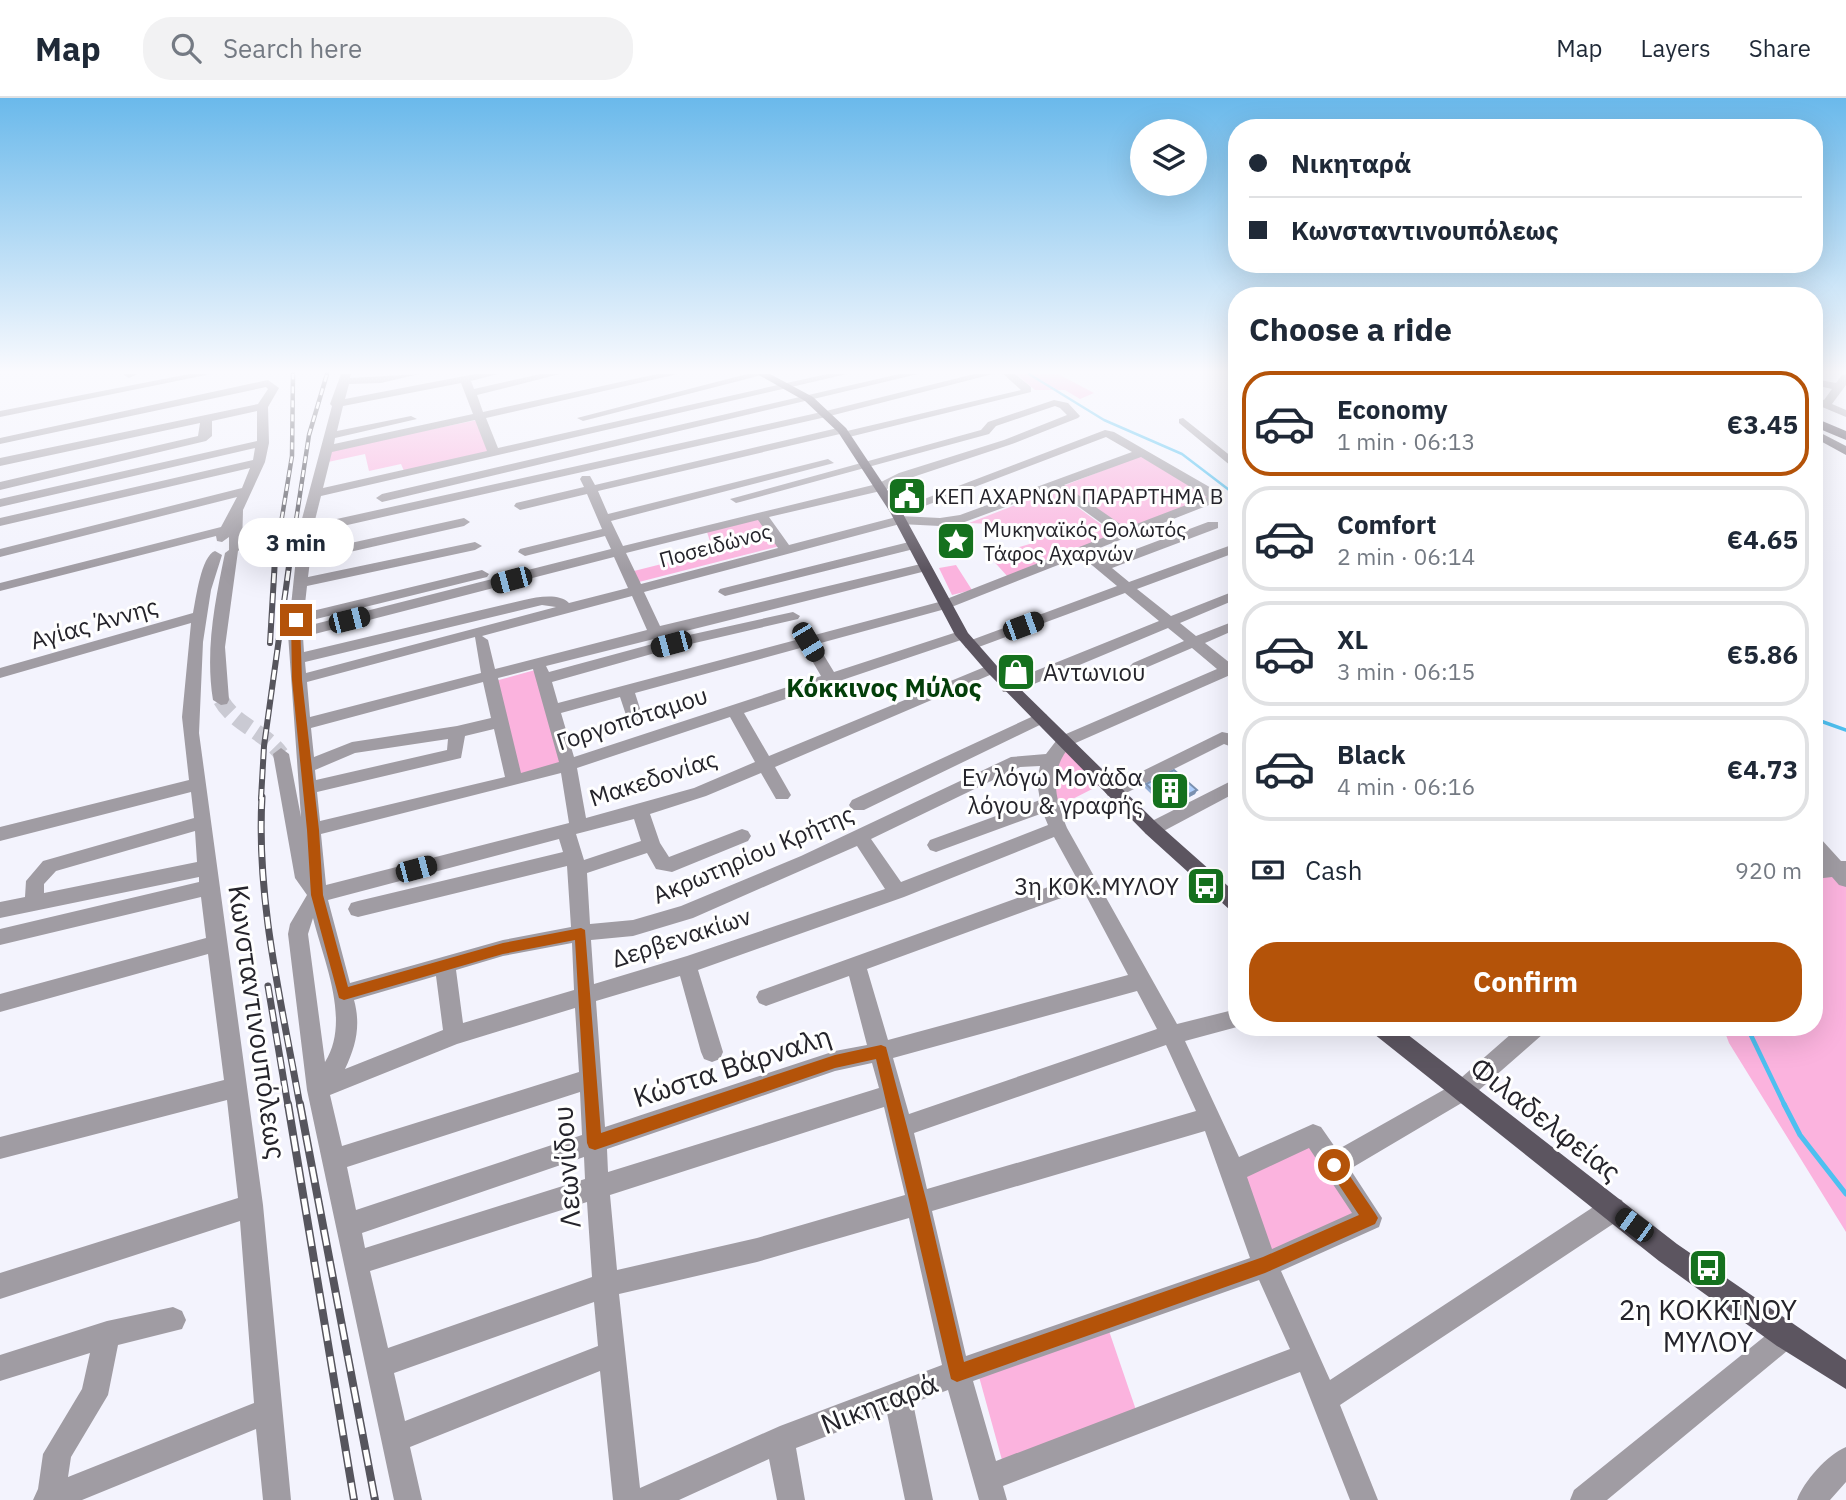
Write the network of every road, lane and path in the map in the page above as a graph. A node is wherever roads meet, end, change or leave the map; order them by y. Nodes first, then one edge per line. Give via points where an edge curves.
1 (92, 439) edge
2 (127, 439) edge
3 (200, 439) edge
4 (264, 439) edge
5 (340, 439) edge
6 (489, 439) edge
7 (559, 439) edge
8 (598, 439) edge
9 (640, 439) edge
10 (715, 439) edge
11 (810, 439) edge
12 (849, 439) edge
13 (954, 439) edge
14 (1010, 439) edge
15 (1089, 439) edge
16 (1117, 439) edge
17 (1205, 439) edge
18 (1826, 439) edge
19 (328, 442) joint
20 (263, 443) junction
21 (604, 448) junction
22 (1846, 451) edge
23 (1141, 453) junction
24 (494, 454) junction
25 (126, 457) junction
26 (1228, 459) edge
27 (863, 461) junction
28 (0, 462) edge
29 (258, 462) junction
30 (612, 463) junction
31 (509, 470) junction
32 (579, 470) junction
33 (512, 485) junction
34 (0, 486) edge
35 (1057, 486) junction
36 (592, 487) junction
37 (881, 487) junction
38 (246, 491) junction
39 (317, 493) junction
40 (383, 498) dead end
41 (454, 498) junction
42 (736, 499) dead end
43 (0, 503) edge
44 (520, 506) dead end
45 (237, 507) junction
46 (761, 515) junction
47 (898, 516) junction
48 (0, 522) edge
49 (464, 522) junction
50 (606, 525) junction
51 (1213, 525) dead end
52 (226, 530) junction
53 (306, 530) junction
54 (149, 531) junction
55 (1126, 534) junction
56 (913, 545) junction
57 (475, 546) junction
58 (785, 548) junction
59 (1228, 550) edge
60 (1083, 551) junction
61 (224, 552) junction
62 (525, 552) dead end
63 (618, 552) junction
64 (0, 553) edge
65 (303, 558) junction
66 (925, 567) junction
67 (1102, 568) junction
68 (484, 580) junction
69 (300, 583) junction
70 (0, 587) edge
71 (1127, 587) junction
72 (635, 588) junction
73 (724, 592) dead end
74 (1228, 598) edge
75 (784, 601) junction
76 (944, 605) junction
77 (571, 606) junction
78 (200, 616) junction
79 (1169, 622) junction
80 (295, 627) junction
81 (1228, 628) edge
82 (655, 632) junction
83 (481, 640) dead end
84 (966, 640) junction
85 (808, 642) junction
86 (1194, 642) junction
87 (296, 659) junction
88 (1228, 665) edge
89 (1138, 666) dead end
90 (992, 669) junction
91 (1228, 670) edge
92 (541, 672) junction
93 (0, 673) edge
94 (488, 676) junction
95 (830, 679) junction
96 (297, 680) junction
97 (1009, 688) junction
98 (626, 690) junction
99 (221, 700) tunnel mouth
100 (552, 710) junction
101 (733, 710) junction
102 (635, 718) dead end
103 (1040, 718) junction
104 (499, 722) junction
105 (301, 724) junction
106 (457, 732) junction
107 (1228, 739) edge
108 (1065, 741) junction
109 (986, 744) junction
110 (281, 754) tunnel mouth
111 (1048, 760) junction
112 (568, 765) junction
113 (764, 765) junction
114 (1009, 765) junction
115 (306, 767) junction
116 (514, 781) junction
117 (199, 784) junction
118 (308, 788) junction
119 (1228, 789) edge
120 (1114, 792) junction
121 (782, 795) dead end
122 (1048, 804) junction
123 (858, 805) dead end
124 (640, 811) junction
125 (203, 822) junction
126 (572, 828) junction
127 (1058, 828) junction
128 (1152, 829) junction
129 (313, 830) junction
130 (0, 834) edge
131 (742, 836) dead end
132 (860, 836) junction
133 (651, 845) junction
134 (936, 845) dead end
135 (1823, 852) edge
136 (575, 863) junction
137 (1823, 872) edge
138 (1843, 873) edge
139 (206, 878) junction
140 (1087, 881) junction
141 (897, 892) junction
142 (317, 895) junction
143 (1228, 897) edge
144 (34, 902) junction
145 (358, 909) dead end
146 (0, 910) edge
147 (581, 933) junction
148 (0, 937) edge
149 (215, 944) junction
150 (335, 962) junction
151 (445, 965) junction
152 (687, 965) junction
153 (856, 965) junction
154 (304, 973) junction
155 (1140, 981) junction
156 (344, 994) junction
157 (584, 996) junction
158 (766, 997) dead end
159 (0, 1003) edge
160 (1228, 1021) edge
161 (1171, 1034) junction
162 (453, 1035) junction
163 (1393, 1036) edge
164 (1525, 1036) edge
165 (712, 1052) dead end
166 (881, 1052) junction
167 (590, 1079) junction
168 (236, 1087) junction
169 (318, 1090) junction
170 (1462, 1091) junction
171 (892, 1094) junction
172 (1211, 1118) junction
173 (901, 1127) junction
174 (595, 1143) junction
175 (0, 1147) edge
176 (334, 1160) junction
177 (1334, 1165) junction
178 (1233, 1171) junction
179 (596, 1186) junction
180 (920, 1203) junction
181 (251, 1206) junction
182 (1613, 1209) junction
183 (348, 1225) junction
184 (356, 1263) junction
185 (1265, 1265) junction
186 (606, 1285) junction
187 (0, 1286) edge
188 (173, 1320) dead end
189 (107, 1334) junction
190 (1784, 1337) junction
191 (610, 1354) junction
192 (1307, 1356) junction
193 (378, 1365) junction
194 (0, 1368) edge
195 (957, 1373) junction
196 (1846, 1376) edge
197 (898, 1397) junction
198 (1325, 1399) junction
199 (267, 1411) junction
200 (395, 1439) junction
201 (780, 1440) junction
202 (1846, 1461) edge
203 (990, 1489) edge
204 (49, 1499) edge
205 (277, 1500) edge
206 (408, 1500) edge
207 (627, 1500) edge
208 (646, 1500) edge
209 (791, 1500) edge
210 (919, 1500) edge
211 (1364, 1500) edge
212 (1584, 1500) edge
213 (1811, 1500) edge

1 - 28 street
2 - 25 street
3 - 25 street
4 - 20 street, Κωνσταντινουπόλεως
5 - 19 street
6 - 24 street
7 - 24 street
8 - 21 street
9 - 21 street
10 - 30 street
11 - 36 street
12 - 27 main road
13 - 27 street
14 - 37 street
15 - 47 street
16 - 23 street
17 - 26 street
18 - 22 main road
19 - 39 street, Κωνσταντινουπόλεως
20 - 29 street, Κωνσταντινουπόλεως
20 - 43 street
21 - 30 street
21 - 31 street
23 - 35 street, Ποσειδώνος
23 - 55 street via 1215,498
24 - 39 street
25 - 34 street
27 - 37 main road
27 - 42 street
27 - 50 street
29 - 38 street, Κωνσταντινουπόλεως
29 - 48 street
30 - 32 street
31 - 33 street
31 - 40 street
32 - 33 street
32 - 36 street
33 - 41 street
35 - 47 street, Ποσειδώνος via 953,521
35 - 55 street
36 - 44 street
36 - 50 street
37 - 46 street
37 - 47 main road
38 - 45 street, Κωνσταντινουπόλεως
38 - 54 street
39 - 53 street, Κωνσταντινουπόλεως
41 - 49 street
41 - 53 street
45 - 52 street, Κωνσταντινουπόλεως
45 - 61 street
46 - 58 street
46 - 63 street
47 - 56 main road
47 - 58 street, Ποσειδώνος
49 - 57 street
49 - 65 street
50 - 62 street
50 - 63 street
51 - 67 street
52 - 54 street
52 - 61 street, Κωνσταντινουπόλεως
53 - 65 street, Κωνσταντινουπόλεως
54 - 64 street
54 - 70 street
55 - 60 street
56 - 66 main road
56 - 73 street
57 - 68 street
57 - 69 street
58 - 72 street, Ποσειδώνος
59 - 71 street, Γοργοπόταμου
60 - 67 street
60 - 76 street
61 - 78 street, Κωνσταντινουπόλεως via 209,571
61 - 99 street via 217,677
63 - 68 street
63 - 72 street
65 - 69 street, Κωνσταντινουπόλεως
66 - 75 street
66 - 76 main road
67 - 71 street
68 - 80 street
69 - 80 street, Κωνσταντινουπόλεως
71 - 79 street
71 - 84 street, Γοργοπόταμου
72 - 77 street, Ποσειδώνος
72 - 82 street
74 - 79 street
75 - 82 street
75 - 92 street via 795,620
76 - 84 main road
76 - 85 street
77 - 87 street via 542,601 524,604
77 - 96 street, Ποσειδώνος
78 - 93 street, Αγίας Άννης
78 - 117 street, Κωνσταντινουπόλεως via 190,730
79 - 86 street
79 - 97 street
80 - 87 street, Κωνσταντινουπόλεως
81 - 86 street
82 - 92 street
83 - 94 street
84 - 90 main road
84 - 95 street, Γοργοπόταμου
85 - 95 street
85 - 98 street
86 - 88 street
86 - 89 street
87 - 96 street, Κωνσταντινουπόλεως
90 - 97 main road
90 - 113 street, Μακεδονίας
91 - 108 street
92 - 94 street
92 - 100 street, Λεωνίδου
94 - 104 street
94 - 105 street
95 - 101 street, Γοργοπόταμου
96 - 105 street, Κωνσταντινουπόλεως
97 - 103 main road
98 - 100 street
98 - 102 street
100 - 112 street, Λεωνίδου
101 - 112 street, Γοργοπόταμου
101 - 113 street
103 - 108 main road
103 - 109 street
104 - 106 street
104 - 116 street
105 - 115 street, Κωνσταντινουπόλεως
106 - 115 street via 352,748
106 - 118 street via 455,754
107 - 120 street
108 - 111 street
108 - 120 main road
109 - 114 street
109 - 123 street
110 - 142 street via 304,878
111 - 114 street, Ακρωτηρίου Κρήτης
111 - 122 street
112 - 116 street, Γοργοπόταμου
112 - 126 street, Λεωνίδου
113 - 121 street
113 - 124 street, Μακεδονίας
114 - 132 street, Ακρωτηρίου Κρήτης
115 - 118 street, Κωνσταντινουπόλεως
116 - 129 street, Γοργοπόταμου
117 - 125 street, Κωνσταντινουπόλεως
117 - 130 street
118 - 129 street, Κωνσταντινουπόλεως
119 - 128 street
120 - 128 main road
122 - 127 street
122 - 134 street
124 - 126 street, Μακεδονίας
124 - 133 street
125 - 139 street, Κωνσταντινουπόλεως
125 - 144 street via 50,866 35,881
126 - 136 street, Λεωνίδου
126 - 142 street, Μακεδονίας
127 - 140 street
127 - 141 street, Δερβενακίων
128 - 143 main road
129 - 142 street, Κωνσταντινουπόλεως
131 - 133 street via 672,865 663,864
132 - 141 street
132 - 147 street, Ακρωτηρίου Κρήτης via 686,912 633,928
133 - 136 street
135 - 138 street
136 - 145 street
136 - 147 street, Λεωνίδου
137 - 138 street
139 - 144 street
139 - 148 street
139 - 149 street, Κωνσταντινουπόλεως
140 - 153 street
140 - 155 street
141 - 152 street, Δερβενακίων
142 - 150 street, Κωνσταντινουπόλεως
142 - 154 street, Κωνσταντινουπόλεως via 298,934
144 - 146 street
147 - 151 street, Ακρωτηρίου Κρήτης
147 - 157 street, Λεωνίδου
149 - 159 street
149 - 168 street, Κωνσταντινουπόλεως
150 - 154 street
150 - 156 street, Κωνσταντινουπόλεως
151 - 156 street, Ακρωτηρίου Κρήτης
151 - 162 street
152 - 157 street, Δερβενακίων
152 - 165 street
153 - 158 street
153 - 166 street
154 - 169 street, Κωνσταντινουπόλεως
155 - 161 street
155 - 166 street, Κώστα Βάρναλη
156 - 169 street, Κωνσταντινουπόλεως via 348,1015 345,1047
157 - 162 street, Δερβενακίων
157 - 167 street, Λεωνίδου
160 - 161 street
161 - 172 street
161 - 173 street
162 - 169 street, Δερβενακίων
163 - 170 main road, Φιλαδελφείας
164 - 170 street
166 - 171 street
166 - 174 street, Κώστα Βάρναλη via 835,1061
167 - 174 street, Λεωνίδου
167 - 176 street
168 - 175 street
168 - 181 street, Κωνσταντινουπόλεως
169 - 176 street, Κωνσταντινουπόλεως
170 - 177 street
170 - 182 main road, Φιλαδελφείας
171 - 173 street
171 - 179 street
172 - 178 street
172 - 180 street
173 - 180 street
174 - 179 street, Λεωνίδου
174 - 183 street, Κώστα Βάρναλη
176 - 183 street, Κωνσταντινουπόλεως
177 - 178 street, Νικηταρά via 1313,1135
177 - 185 street, Νικηταρά via 1370,1218
178 - 185 street
179 - 184 street
179 - 186 street, Λεωνίδου
180 - 186 street via 757,1250
180 - 195 street
181 - 187 street
181 - 199 street, Κωνσταντινουπόλεως
182 - 190 main road, Φιλαδελφείας
182 - 198 street
183 - 184 street, Κωνσταντινουπόλεως
184 - 193 street, Κωνσταντινουπόλεως
185 - 192 street
185 - 195 street, Νικηταρά
186 - 191 street, Λεωνίδου
186 - 193 street
188 - 189 street
189 - 194 street
189 - 204 street via 94,1395 57,1454
190 - 196 main road, Φιλαδελφείας
190 - 212 street
191 - 200 street
191 - 207 street, Λεωνίδου
192 - 198 street
192 - 203 street
193 - 200 street, Κωνσταντινουπόλεως
195 - 197 street, Νικηταρά
195 - 203 street
197 - 201 street, Νικηταρά
197 - 210 street
198 - 211 street
199 - 204 street
199 - 205 street, Κωνσταντινουπόλεως
200 - 206 street, Κωνσταντινουπόλεως
201 - 208 street, Νικηταρά
201 - 209 street
202 - 213 street

